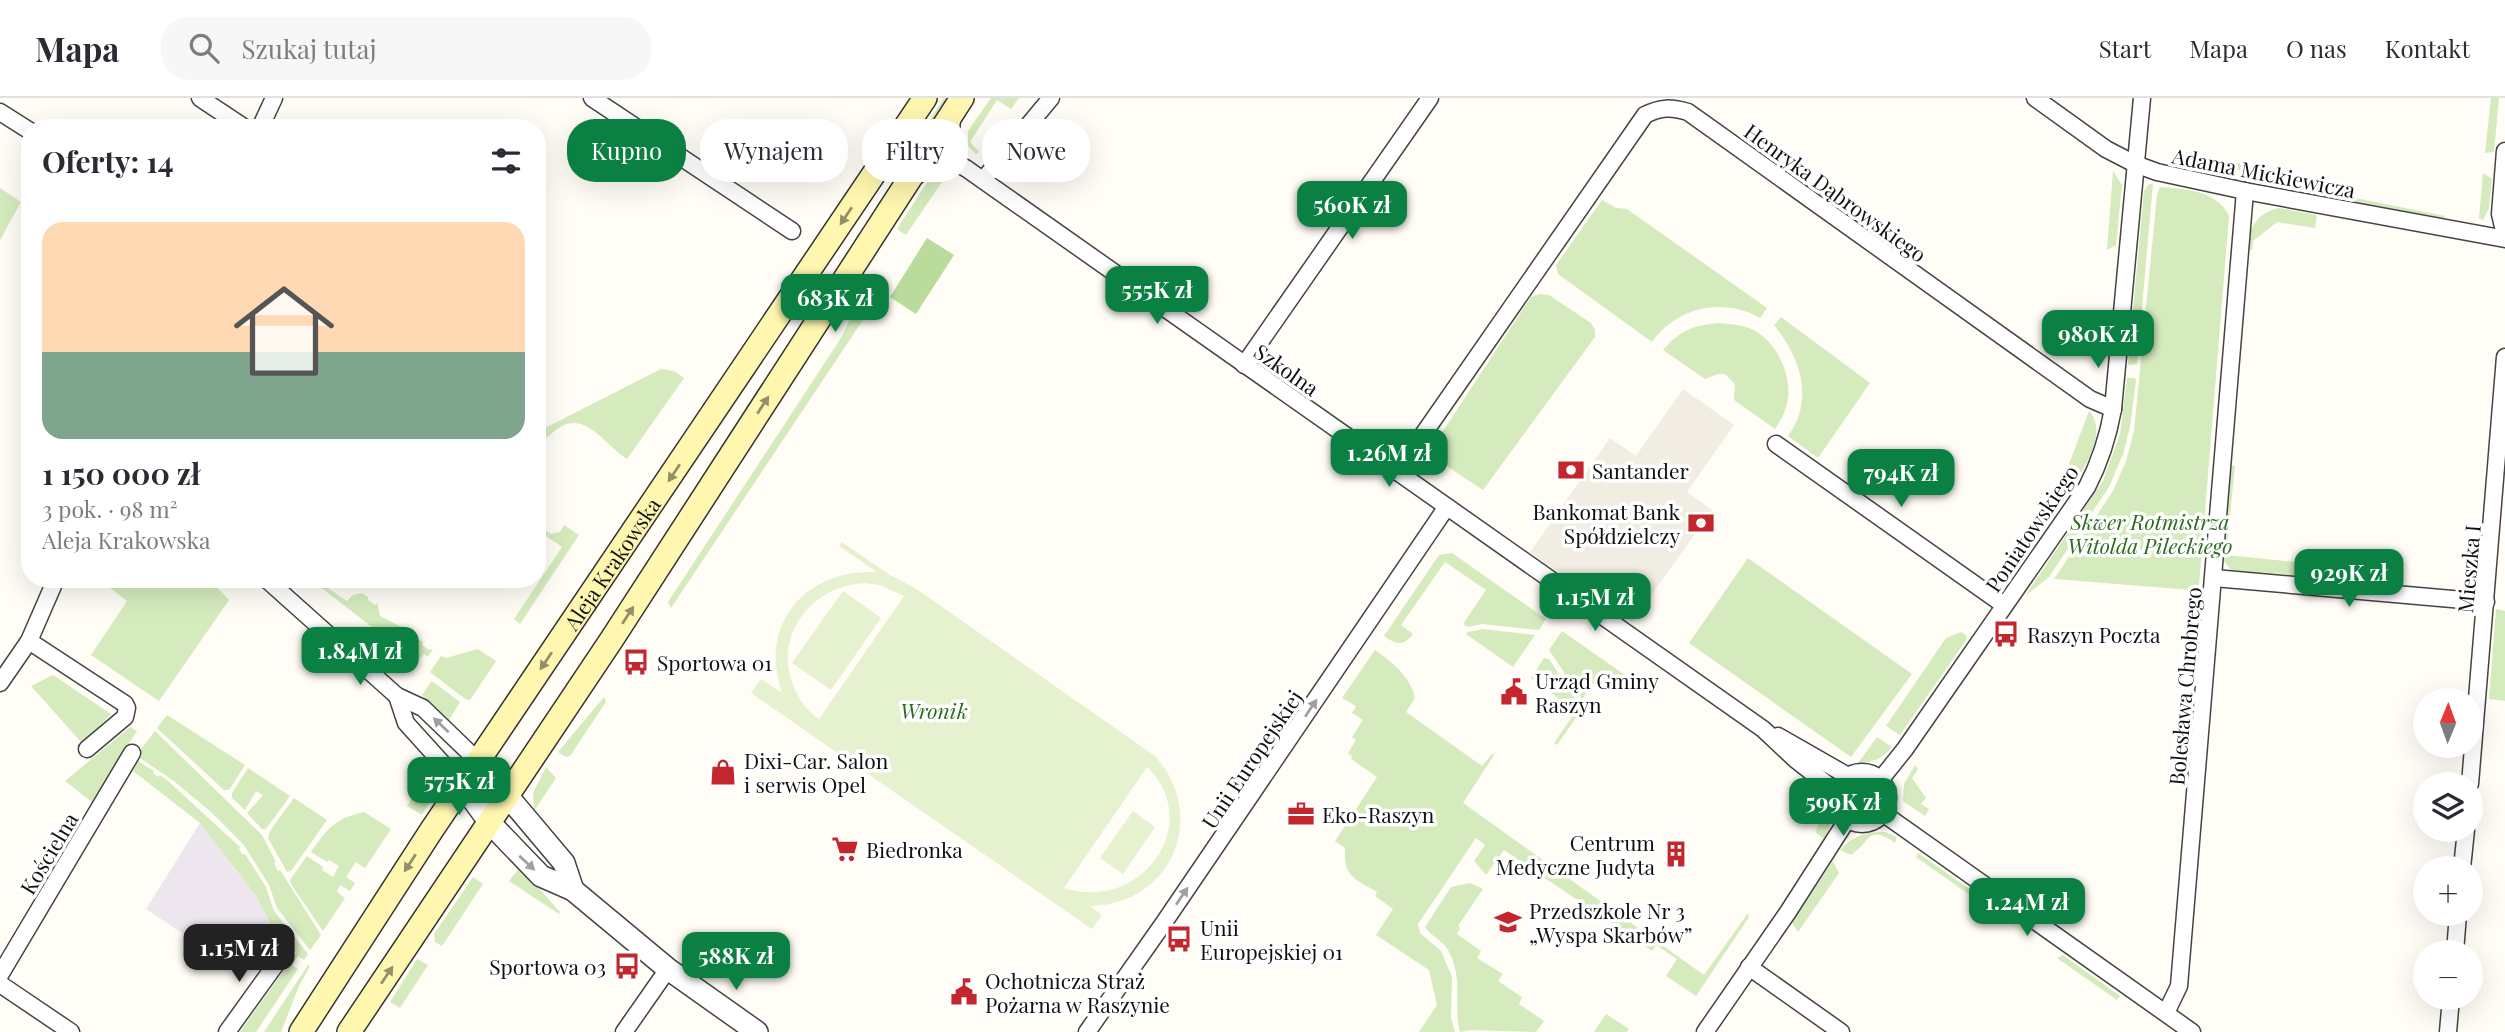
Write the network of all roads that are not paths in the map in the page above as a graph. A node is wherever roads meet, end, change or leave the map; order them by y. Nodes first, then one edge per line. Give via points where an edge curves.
1 (200, 98) edge
2 (274, 98) edge
3 (592, 98) edge
4 (1051, 98) edge
5 (1430, 98) edge
6 (2035, 98) edge
7 (2141, 98) edge
8 (918, 101) edge
9 (957, 106) edge
10 (0, 112) edge
11 (232, 119) edge
12 (264, 119) edge
13 (1033, 119) edge
14 (21, 125) edge
15 (2505, 151) edge
16 (2135, 164) junction
17 (968, 170) edge
18 (982, 180) edge
19 (985, 182) edge
20 (907, 183) joint
21 (2245, 191) junction
22 (792, 231) dead end
23 (2505, 237) edge
24 (2505, 357) edge
25 (1244, 365) junction
26 (2113, 409) junction
27 (1776, 444) dead end
28 (1397, 472) junction
29 (1446, 508) junction
30 (2214, 578) junction
31 (52, 588) edge
32 (276, 588) edge
33 (2486, 602) junction
34 (2004, 605) junction
35 (29, 641) junction
36 (0, 682) edge
37 (397, 696) junction
38 (1763, 729) junction
39 (87, 749) dead end
40 (132, 752) dead end
41 (478, 761) junction
42 (2471, 772) edge
43 (1848, 776) junction
44 (1881, 779) junction
45 (462, 785) junction
46 (1836, 792) junction
47 (509, 795) junction
48 (1884, 814) junction
49 (1847, 820) junction
50 (490, 823) junction
51 (573, 890) junction
52 (281, 957) dead end
53 (1749, 967) junction
54 (668, 969) junction
55 (0, 975) edge
56 (0, 984) edge
57 (2450, 1010) edge
58 (2166, 1013) junction
59 (71, 1032) edge
60 (227, 1032) edge
61 (300, 1032) edge
62 (349, 1032) edge
63 (624, 1032) edge
64 (757, 1032) edge
65 (1087, 1032) edge
66 (1705, 1032) edge
67 (1841, 1032) edge
68 (2192, 1032) edge
69 (2448, 1032) edge

1 - 11 street
2 - 12 street
3 - 22 street
4 - 13 street
5 - 25 street
6 - 16 street, Adama Mickiewicza via 2096,143
7 - 16 street, Poniatowskiego
8 -> 41 main road, Aleja Krakowska
9 - 20 main road, Aleja Krakowska
10 - 14 street
15 - 23 street via 2500,214
16 - 21 street, Adama Mickiewicza
16 - 26 street, Poniatowskiego
17 - 18 street, Szkolna
19 - 25 street, Szkolna
47 -> 20 main road, Aleja Krakowska
21 - 23 street, Adama Mickiewicza
21 - 30 street, Bolesława Chrobrego
24 - 33 street, Mieszka I
25 - 28 street, Szkolna
26 - 28 street, Henryka Dąbrowskiego via 2090,399 1688,112 1670,107 1645,115
26 - 34 street, Poniatowskiego via 2104,448 2087,487
27 - 34 street
28 - 29 street, Szkolna
29 - 38 street, Szkolna
65 -> 29 street, Unii Europejskiej
30 - 33 street
30 - 58 street, Bolesława Chrobrego via 2179,986
31 - 35 street
32 - 37 street
33 - 42 street, Mieszka I
34 - 44 street, Poniatowskiego
35 - 36 street
35 - 39 street via 125,704 125,717
41 -> 37 street via 423,708
37 - 45 street via 406,723
38 - 43 street, Szkolna
38 - 46 street, Szkolna
40 - 55 street, Kościelna
41 - 45 main road, Aleja Krakowska
41 - 47 street
43 - 44 street via 1865,772
43 - 46 street
44 - 48 street via 1889,796
45 - 50 street
45 -> 61 main road, Aleja Krakowska
46 - 49 street via 1836,805
47 - 50 main road, Aleja Krakowska
47 - 51 street via 564,863
48 - 49 street via 1863,825
48 - 58 street
49 - 53 street
50 -> 51 street via 541,876
62 -> 50 main road, Aleja Krakowska
51 - 54 street
52 - 60 street
53 - 66 street
53 - 67 street
54 - 63 street
54 - 64 street
56 - 59 street
57 - 69 street
58 - 68 street

